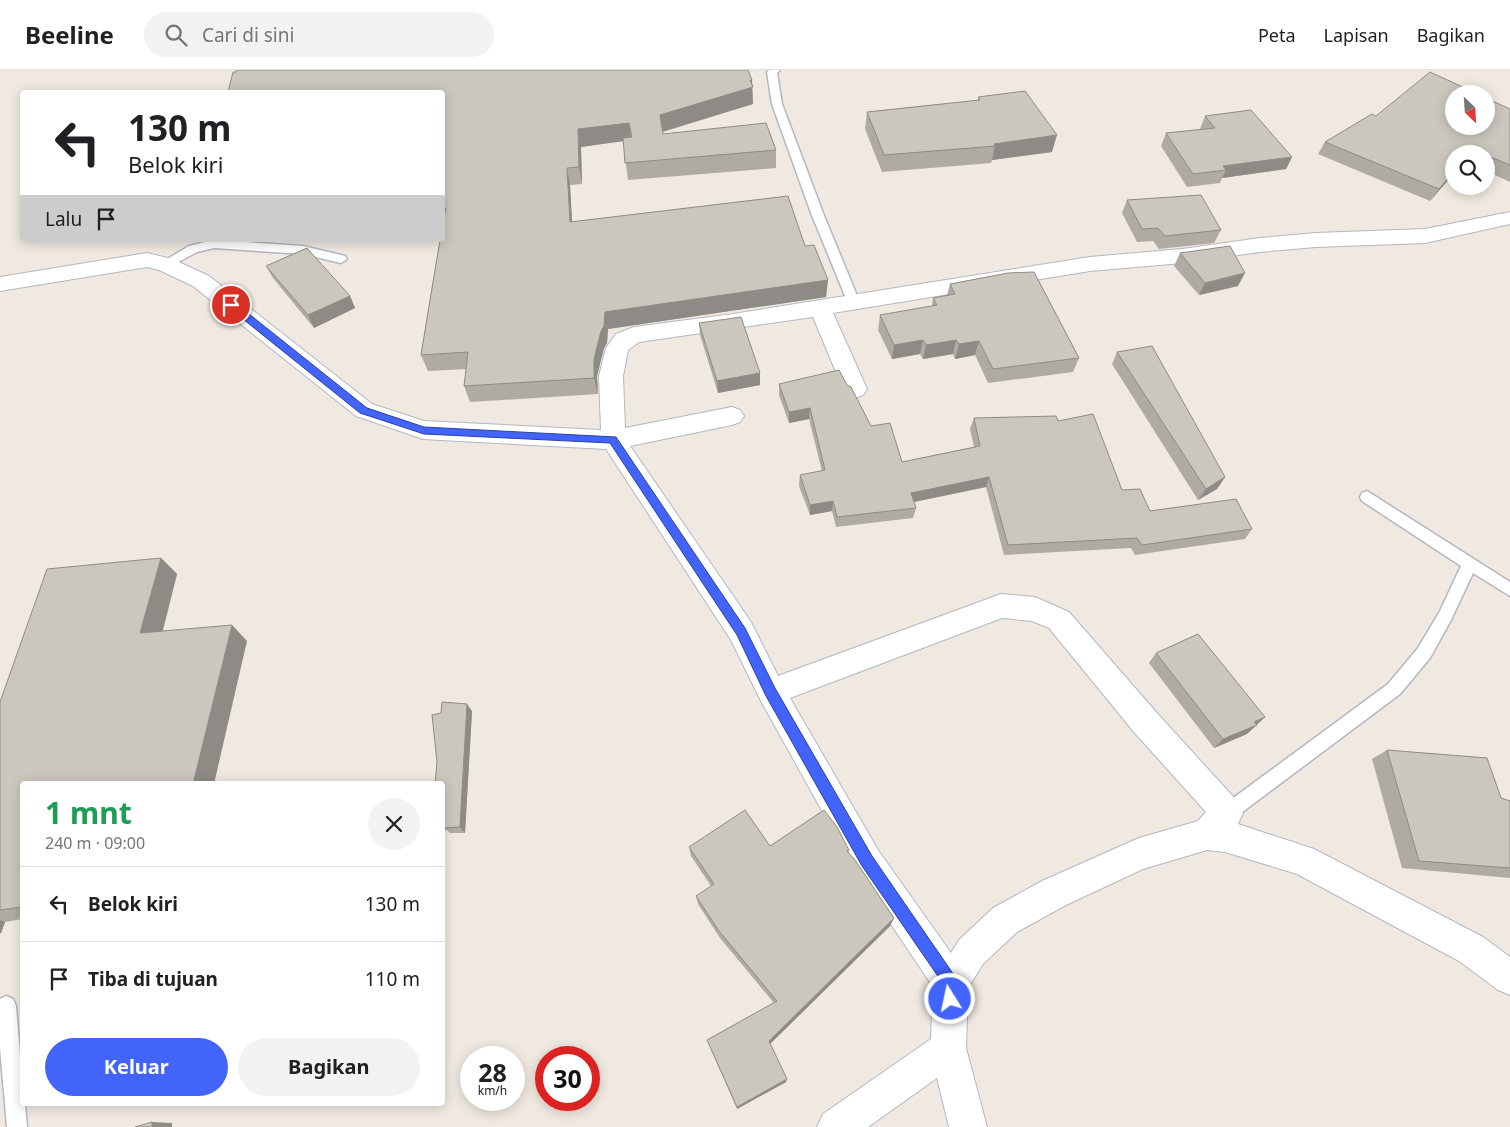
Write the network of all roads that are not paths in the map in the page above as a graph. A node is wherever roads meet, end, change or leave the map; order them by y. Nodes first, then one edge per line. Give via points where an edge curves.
1 (776, 70) edge
2 (1510, 218) edge
3 (341, 259) dead end
4 (165, 264) junction
5 (0, 284) edge
6 (854, 303) junction
7 (820, 308) junction
8 (855, 389) dead end
9 (732, 416) dead end
10 (613, 440) junction
11 (1367, 497) dead end
12 (1469, 565) junction
13 (1510, 590) edge
14 (771, 692) junction
15 (1217, 823) junction
16 (1510, 978) edge
17 (951, 983) junction
18 (6, 1006) dead end
19 (948, 1048) junction
20 (17, 1127) edge
21 (836, 1127) edge
22 (968, 1127) edge

1 - 6 lane via 772,72 777,104
2 - 6 street via 1425,236 1316,240 1090,264
3 - 4 lane via 303,250 214,244 202,246
4 - 5 street via 147,260
4 - 10 street via 201,281 364,410 424,430
6 - 7 street
7 - 8 street
7 - 10 street via 650,332 624,340 617,348 611,376
9 - 10 street
10 - 14 street via 741,631
11 - 12 lane
12 - 13 lane
12 - 15 lane via 1424,653 1394,690
14 - 15 street via 1001,606 1035,609 1059,620 1145,722
14 - 17 street via 867,861
15 - 16 street via 1225,836 1303,860 1471,949
15 - 17 street via 1139,854 1054,893 1005,920 971,952
17 - 19 street
18 - 20 lane
19 - 21 street
19 - 22 street

